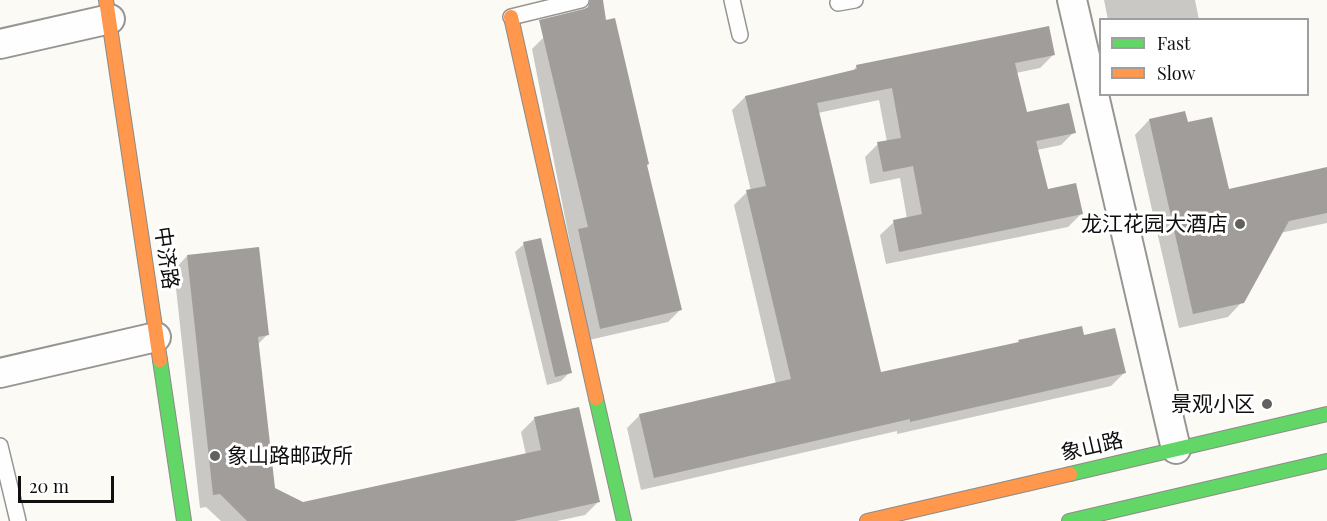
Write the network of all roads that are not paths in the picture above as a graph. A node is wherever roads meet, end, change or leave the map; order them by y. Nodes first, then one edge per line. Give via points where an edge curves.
1 (581, 0) edge
2 (732, 0) edge
3 (855, 0) edge
4 (1072, 0) edge
5 (838, 3) dead end
6 (108, 10) edge
7 (511, 17) joint
8 (740, 35) dead end
9 (0, 44) edge
10 (156, 337) junction
11 (0, 373) edge
12 (1327, 414) edge
13 (0, 446) edge
14 (1176, 449) junction
15 (1327, 461) edge
16 (18, 521) edge
17 (184, 521) edge
18 (624, 521) edge
19 (867, 521) edge
20 (1070, 521) edge

1 - 7 lane
2 - 8 lane
3 - 5 lane
4 - 14 street
6 - 9 street
6 - 10 street, 中济路
7 - 18 street
10 - 11 street
10 - 17 street, 中济路
12 - 14 street, 象山路
13 - 16 lane
14 - 19 street, 象山路
15 - 20 street

